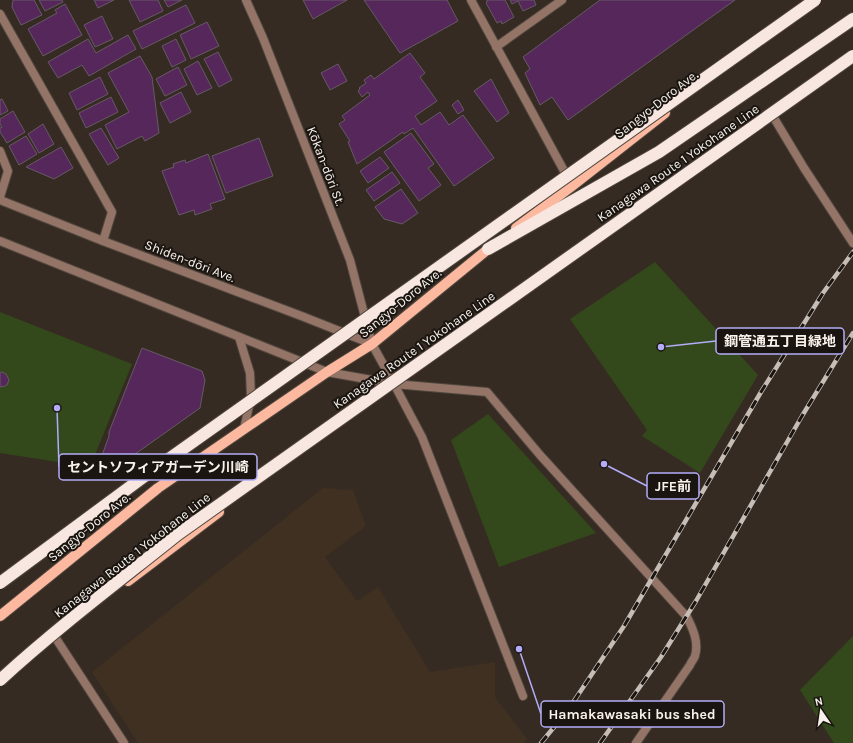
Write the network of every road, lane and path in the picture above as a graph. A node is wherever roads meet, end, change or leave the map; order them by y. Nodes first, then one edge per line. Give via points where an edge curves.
1 (246, 0) edge
2 (471, 0) edge
3 (562, 0) edge
4 (810, 0) edge
5 (815, 0) edge
6 (0, 14) edge
7 (853, 19) edge
8 (496, 47) junction
9 (853, 56) edge
10 (853, 63) edge
11 (774, 118) junction
12 (0, 151) edge
13 (572, 186) junction
14 (0, 197) edge
15 (0, 200) edge
16 (0, 241) edge
17 (103, 241) junction
18 (853, 243) edge
19 (488, 249) junction
20 (239, 337) junction
21 (372, 344) junction
22 (327, 372) junction
23 (394, 384) junction
24 (244, 430) junction
25 (0, 583) edge
26 (0, 616) edge
27 (55, 637) junction
28 (0, 676) edge
29 (0, 680) edge
30 (523, 696) dead end
31 (124, 743) edge
32 (636, 743) edge

1 - 21 street, Kōkan-dōri St. via 264,38 350,260
2 - 8 street
3 - 8 street
4 - 13 main road, Sangyo-Doro Ave.
5 - 25 highway, bridge via 142,478
6 - 17 street via 112,212
7 - 19 highway via 660,152
8 - 13 street
9 - 29 highway, Kanagawa Route 1 Yokohane Line, bridge via 178,534 39,645
10 - 11 main road
11 - 18 street
11 - 23 main road
12 - 14 street via 8,171
13 - 19 main road, Sangyo-Doro Ave.
15 - 17 street, Shiden-dōri Ave.
16 - 20 street
17 - 21 street, Shiden-dōri Ave.
19 - 21 main road, Sangyo-Doro Ave.
20 - 22 street
20 - 24 street via 250,373 251,397
21 - 22 main road, Sangyo-Doro Ave.
21 - 23 street, Kōkan-dōri St.
22 - 23 street
22 - 24 main road, Sangyo-Doro Ave.
23 - 27 main road via 195,530
23 - 30 street, Kōkan-dōri St. via 422,437
23 - 32 street via 487,392 540,455 687,617 694,631 695,656
24 - 26 main road, Sangyo-Doro Ave. via 158,488
27 - 28 main road
27 - 31 street

